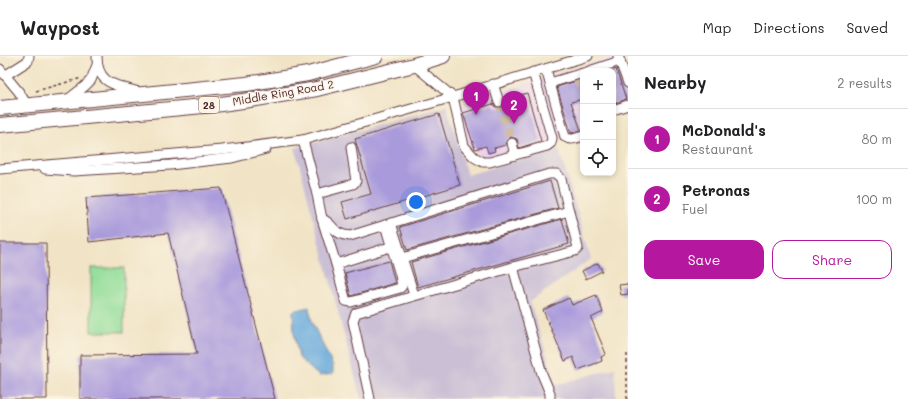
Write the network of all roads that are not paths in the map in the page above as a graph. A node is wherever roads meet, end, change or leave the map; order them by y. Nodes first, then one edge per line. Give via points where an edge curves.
1 (29, 56) edge
2 (376, 56) edge
3 (443, 56) edge
4 (588, 56) edge
5 (619, 59) edge
6 (97, 60) edge
7 (414, 65) junction
8 (596, 68) edge
9 (546, 69) junction
10 (3, 72) edge
11 (533, 72) junction
12 (579, 75) edge
13 (550, 83) junction
14 (628, 83) edge
15 (493, 84) junction
16 (144, 94) junction
17 (453, 97) junction
18 (65, 102) junction
19 (499, 102) tunnel mouth
20 (27, 105) junction
21 (628, 105) edge
22 (0, 108) edge
23 (616, 109) edge
24 (0, 125) edge
25 (580, 137) edge
26 (303, 140) junction
27 (512, 143) tunnel mouth
28 (351, 148) dead end
29 (515, 155) junction
30 (0, 169) edge
31 (317, 194) junction
32 (569, 211) junction
33 (322, 219) junction
34 (388, 224) junction
35 (390, 247) junction
36 (402, 258) junction
37 (336, 264) junction
38 (514, 267) junction
39 (414, 295) junction
40 (370, 399) edge
41 (550, 399) edge

1 - 10 street via 28,61
2 - 16 highway, Middle Ring Road 2 / 28 via 301,75 239,85
3 - 7 highway, Middle Ring Road 2 / 28
4 - 9 street
5 - 8 street
5 - 14 street
6 - 16 street via 100,74 106,81
6 - 18 street via 91,80
7 - 17 street
7 - 24 highway, Middle Ring Road 2 / 28 via 317,89 250,100
9 - 11 street
9 - 13 street
10 - 20 street
11 - 15 street
11 - 29 street via 552,138 551,143
12 - 13 street
13 - 25 street via 566,137 572,139
15 - 17 street
15 - 19 street
16 - 18 highway, Middle Ring Road 2 / 28
17 - 26 street
17 - 29 street via 464,146 474,156 483,162 490,162
18 - 20 highway, Middle Ring Road 2 / 28
20 - 22 highway, Middle Ring Road 2 / 28
21 - 23 street
26 - 30 street via 222,150
26 - 31 street
27 - 29 street
28 - 31 street via 356,181
31 - 33 street
32 - 34 street via 561,179 556,174 549,174
32 - 36 street
32 - 38 street via 578,248 575,251
33 - 34 street via 327,221 335,232 350,236
33 - 37 street
34 - 35 street
34 - 36 street
35 - 37 street
35 - 37 street via 403,283 400,288 351,302 346,301
36 - 39 street
38 - 39 street
38 - 41 street
39 - 40 street via 353,316 358,351

